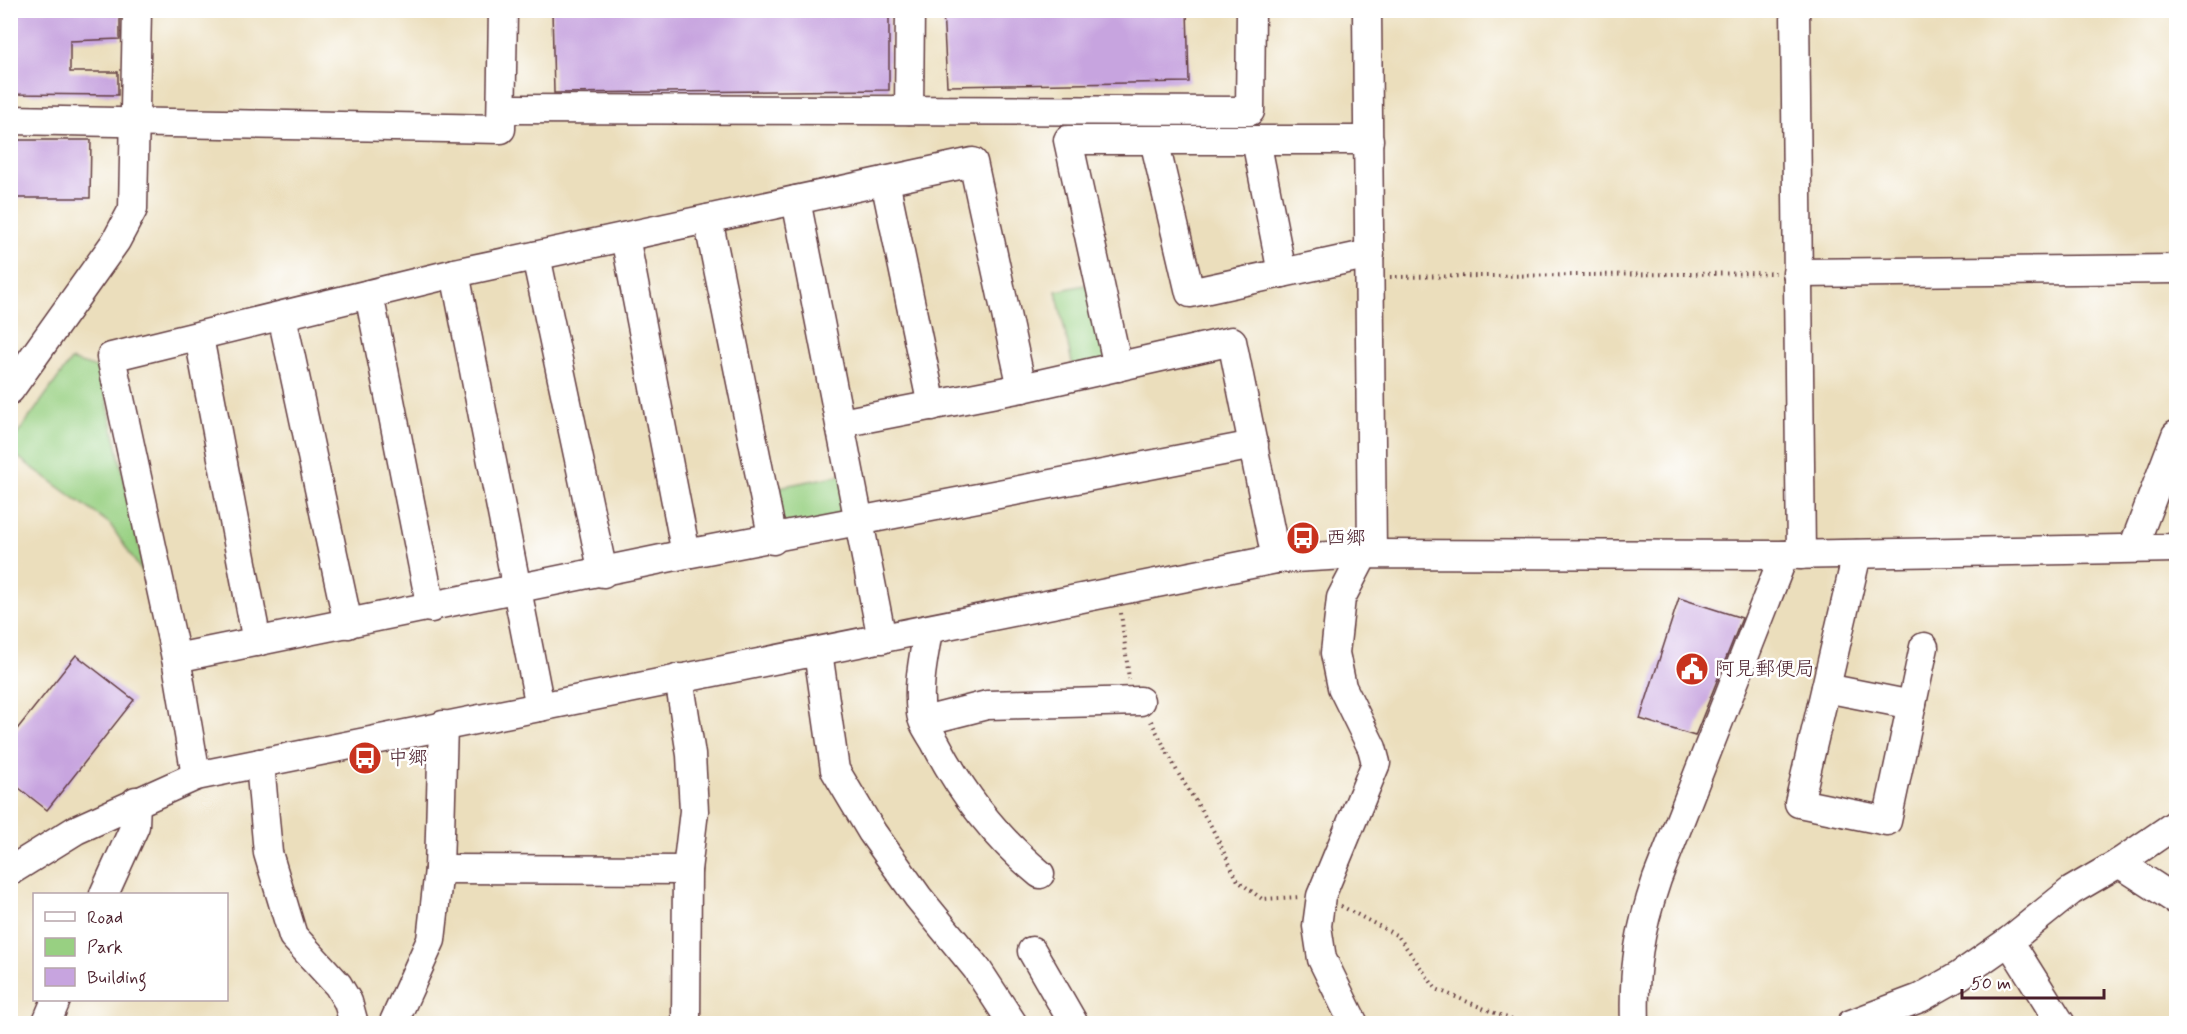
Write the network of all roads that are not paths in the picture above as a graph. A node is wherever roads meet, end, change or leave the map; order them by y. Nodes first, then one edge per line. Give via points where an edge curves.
1 (137, 10) edge
2 (503, 10) edge
3 (910, 10) edge
4 (1251, 10) edge
5 (1367, 10) edge
6 (1795, 10) edge
7 (502, 109) junction
8 (909, 110) junction
9 (10, 120) edge
10 (135, 122) junction
11 (1154, 140) junction
12 (1256, 140) junction
13 (1369, 141) junction
14 (885, 181) junction
15 (796, 200) junction
16 (708, 219) junction
17 (625, 237) junction
18 (536, 256) junction
19 (1370, 265) junction
20 (2176, 269) edge
21 (455, 273) junction
22 (1282, 273) junction
23 (1797, 273) junction
24 (369, 294) junction
25 (282, 316) junction
26 (199, 337) junction
27 (1118, 367) junction
28 (1022, 388) junction
29 (10, 390) edge
30 (932, 406) junction
31 (841, 423) junction
32 (2176, 435) edge
33 (1254, 445) junction
34 (860, 522) junction
35 (773, 540) junction
36 (2133, 548) junction
37 (2176, 548) edge
38 (686, 554) junction
39 (1368, 554) junction
40 (1857, 554) junction
41 (1793, 555) junction
42 (1276, 559) junction
43 (603, 573) junction
44 (518, 590) junction
45 (431, 608) junction
46 (348, 624) junction
47 (928, 630) junction
48 (882, 639) junction
49 (257, 642) junction
50 (1924, 647) dead end
51 (818, 652) junction
52 (176, 658) junction
53 (679, 678) junction
54 (1826, 688) junction
55 (1140, 701) road end
56 (1912, 705) junction
57 (540, 707) junction
58 (924, 721) junction
59 (443, 725) junction
60 (260, 763) junction
61 (196, 776) junction
62 (136, 801) junction
63 (2176, 824) edge
64 (2119, 864) junction
65 (439, 870) junction
66 (687, 870) junction
67 (10, 871) edge
68 (1040, 874) dead end
69 (104, 893) edge
70 (2176, 900) edge
71 (2009, 941) junction
72 (1032, 951) dead end
73 (354, 1023) edge
74 (393, 1023) edge
75 (686, 1023) edge
76 (1013, 1023) edge
77 (1074, 1023) edge
78 (1354, 1023) edge
79 (1635, 1023) edge
80 (1851, 1023) edge
81 (2061, 1023) edge

1 - 10 street
2 - 7 street
3 - 8 street
4 - 8 street via 1250,111
5 - 13 street
6 - 23 street
7 - 8 street
7 - 10 street via 501,129
9 - 10 street
10 - 29 street via 133,209 116,241
11 - 12 street
11 - 22 street via 1190,293
11 - 27 street via 1068,140
12 - 13 street
12 - 22 street
13 - 19 street
14 - 15 street
14 - 28 street via 973,162
14 - 30 street
15 - 16 street
15 - 31 street
16 - 17 street
16 - 35 street
17 - 18 street
17 - 38 street
18 - 21 street
18 - 43 street
19 - 22 street
19 - 39 street
20 - 23 street
21 - 24 street
21 - 44 street
23 - 41 street
24 - 25 street
24 - 45 street
25 - 26 street
25 - 46 street
26 - 49 street
26 - 52 street via 111,357
27 - 28 street
27 - 33 street via 1232,341
28 - 30 street
30 - 31 street
31 - 34 street
32 - 36 street
33 - 34 street
33 - 42 street
34 - 35 street
34 - 48 street
35 - 38 street
36 - 37 street
36 - 40 street
38 - 43 street
39 - 41 street
39 - 42 street
39 - 78 street via 1341,598 1335,653 1342,687 1376,763 1321,896 1317,926 1322,959
40 - 41 street
40 - 54 street
41 - 79 street via 1657,879 1641,928 1634,980
42 - 47 street
43 - 44 street
44 - 45 street
44 - 57 street
45 - 46 street
46 - 49 street
47 - 48 street
47 - 58 street via 920,686
48 - 51 street
49 - 52 street
50 - 56 street
51 - 53 street
51 - 76 street via 835,770 878,842 977,969
52 - 61 street
53 - 57 street
53 - 66 street via 691,755 694,811
54 - 56 street
54 - 56 street via 1799,803 1887,821
55 - 58 street via 987,705
57 - 59 street
58 - 68 street via 952,776 979,814 1010,850
59 - 60 street
59 - 65 street
60 - 61 street
60 - 73 street via 268,854 294,936 338,985
61 - 62 street
62 - 67 street via 76,830
62 - 69 street via 135,826
63 - 64 street
64 - 70 street
64 - 71 street via 2072,891
65 - 66 street
65 - 74 street via 431,940
66 - 75 street
71 - 80 street via 1920,998
71 - 81 street
72 - 77 street

